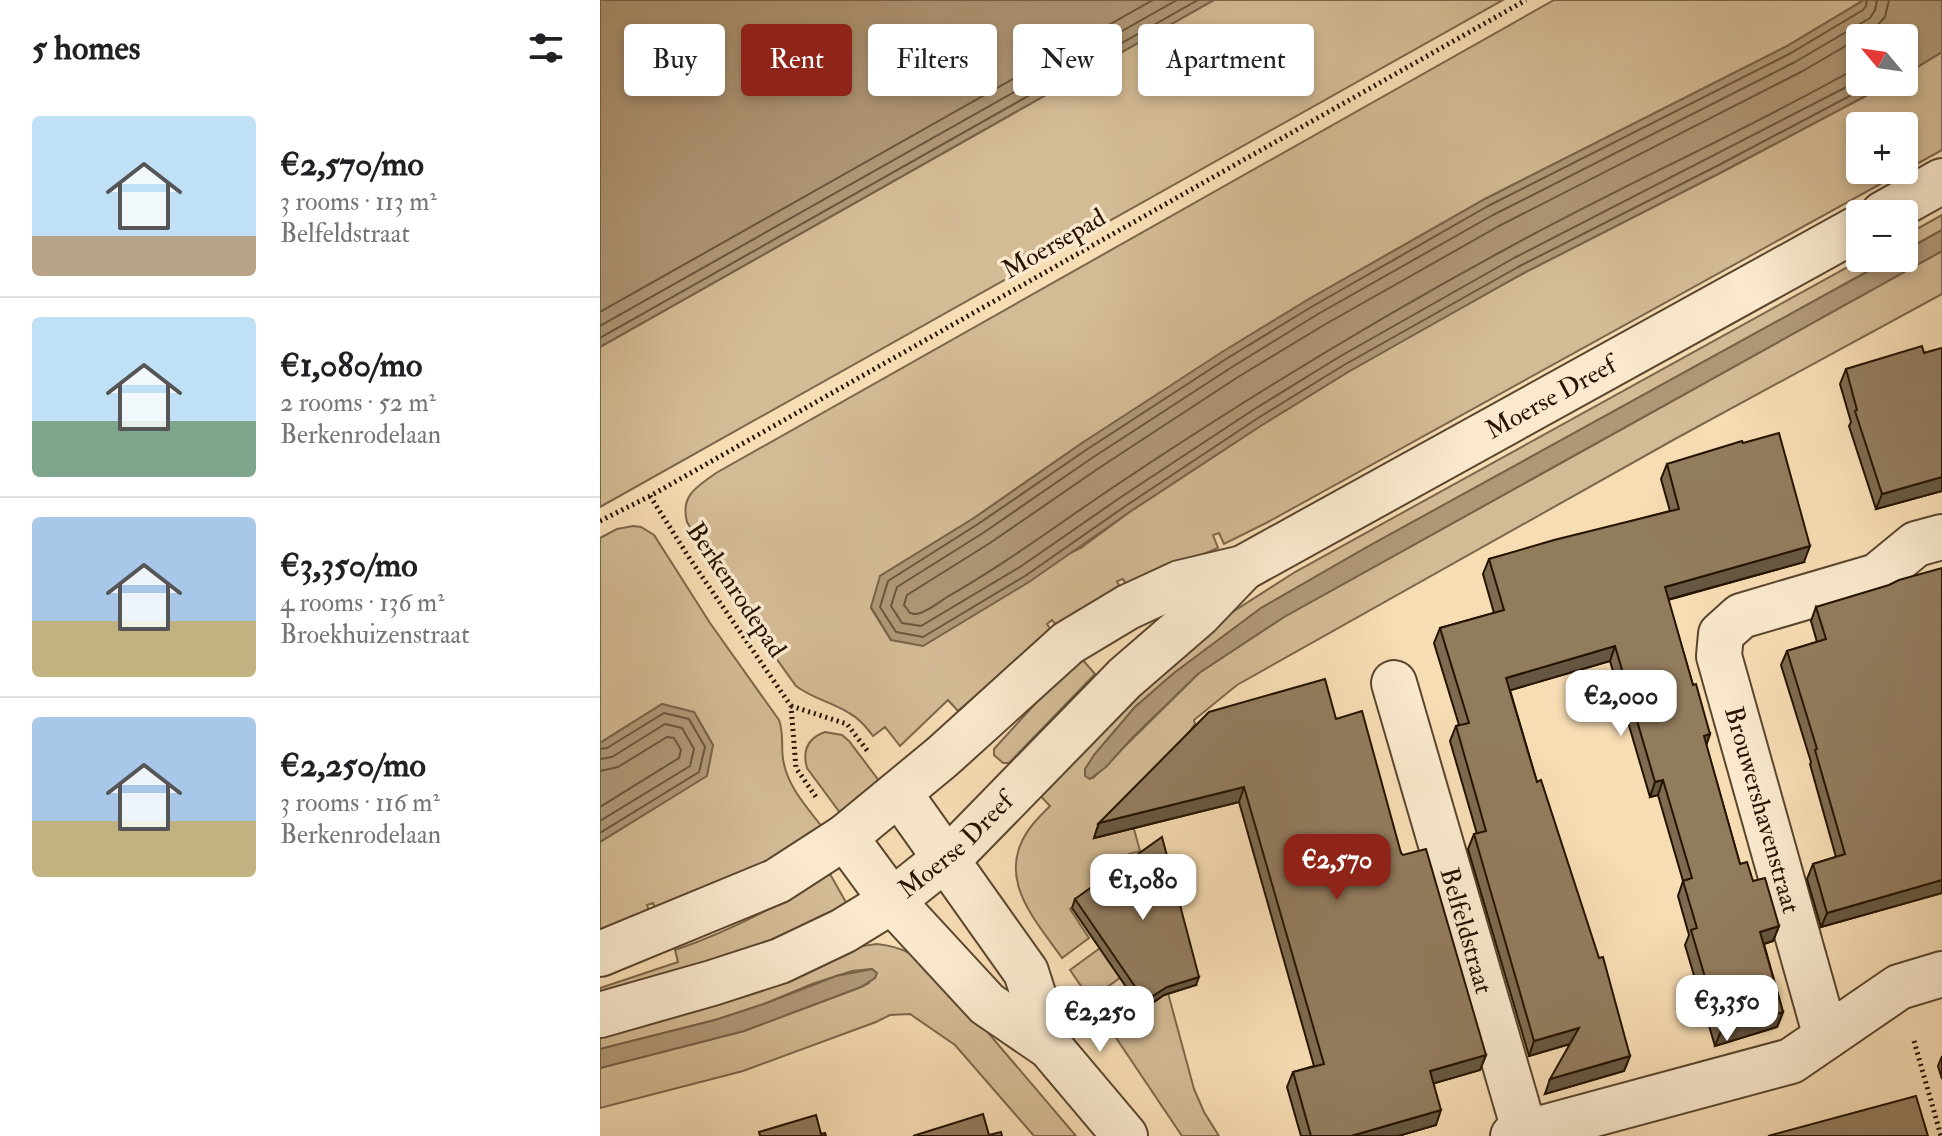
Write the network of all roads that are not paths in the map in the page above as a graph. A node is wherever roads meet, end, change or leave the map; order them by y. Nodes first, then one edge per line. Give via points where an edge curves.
1 (1942, 181) edge
2 (1908, 200) edge
3 (1846, 235) edge
4 (1942, 537) edge
5 (1243, 568) junction
6 (1394, 683) dead end
7 (899, 793) junction
8 (845, 837) junction
9 (944, 859) junction
10 (892, 901) junction
11 (600, 954) edge
12 (1942, 974) edge
13 (600, 1015) edge
14 (1826, 1037) junction
15 (1050, 1047) junction
16 (1519, 1134) edge
17 (1125, 1136) edge

1 - 2 street
3 - 5 street, Moerse Dreef
4 - 14 street, Brouwershavenstraat via 1916,544 1877,576 1741,616 1721,634 1719,656
5 - 7 street, Moerse Dreef via 1180,583 1068,643
5 - 9 street, Moerse Dreef
6 - 16 street, Belfeldstraat
7 - 8 street, Moerse Dreef
7 - 9 street
8 - 10 street
8 - 11 street, Moerse Dreef via 777,881
9 - 10 street, Moerse Dreef
9 - 15 street via 1026,972
10 - 13 street, Moerse Dreef via 780,961
10 - 15 street via 987,1004
12 - 14 street via 1899,987
14 - 16 street via 1791,1061
15 - 17 street

